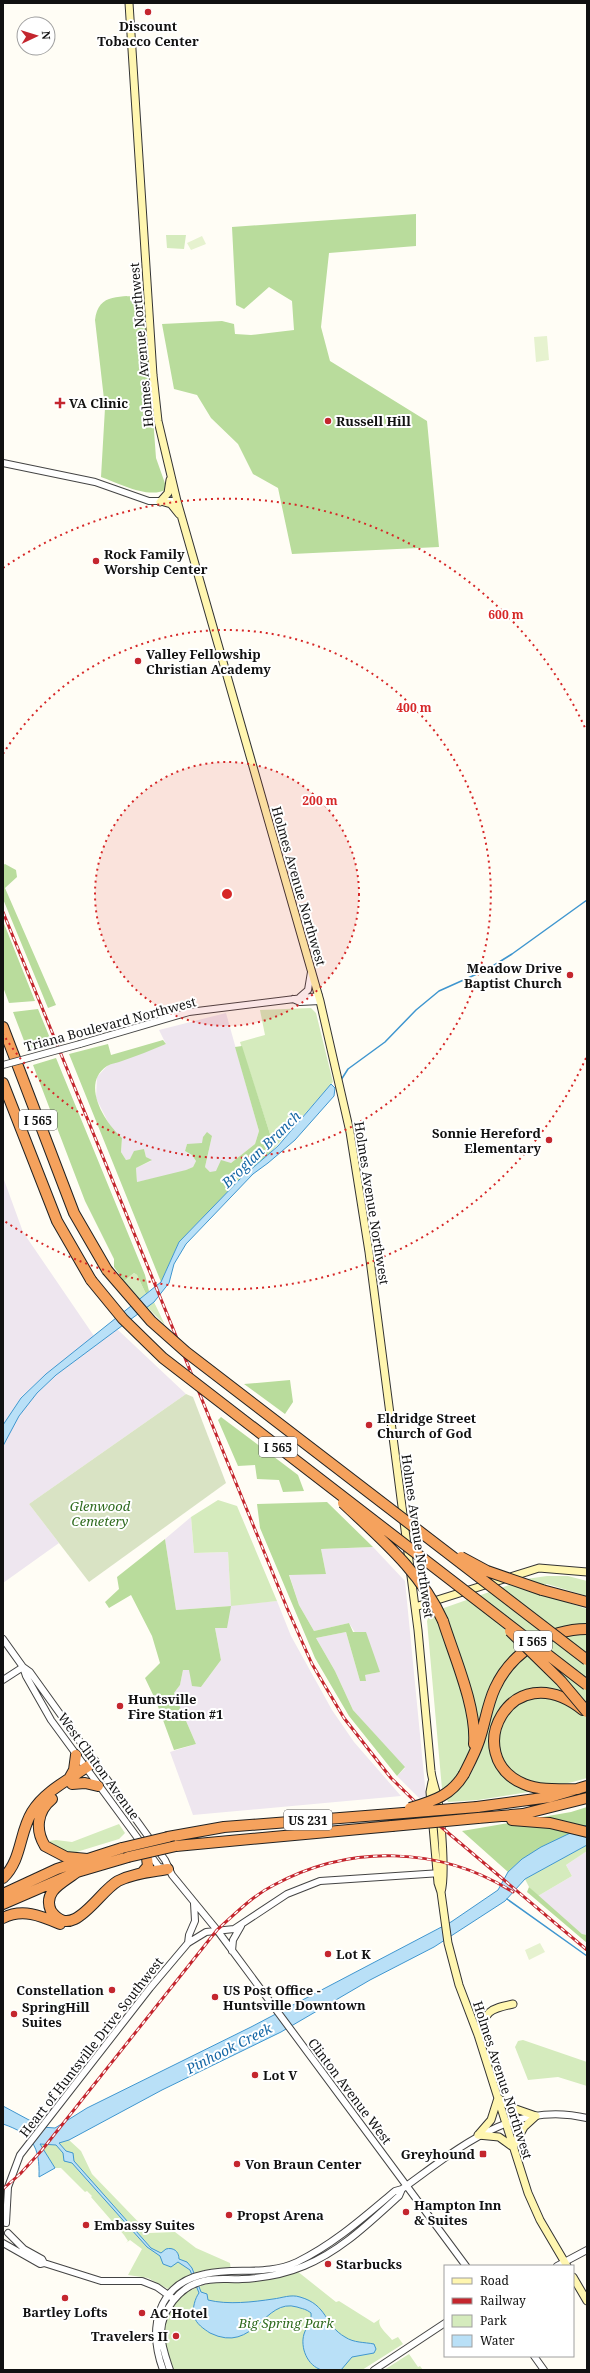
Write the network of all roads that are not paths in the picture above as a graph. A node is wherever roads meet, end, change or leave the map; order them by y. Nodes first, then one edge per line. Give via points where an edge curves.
1 (129, 3) edge
2 (3, 463) edge
3 (170, 476) junction
4 (177, 501) junction
5 (162, 502) junction
6 (181, 516) junction
7 (311, 972) junction
8 (300, 997) junction
9 (319, 999) junction
10 (293, 1000) junction
11 (3, 1027) edge
12 (3, 1065) edge
13 (3, 1083) edge
14 (312, 1473) junction
15 (427, 1536) junction
16 (587, 1572) edge
17 (478, 1599) junction
18 (582, 1601) edge
19 (587, 1605) edge
20 (415, 1608) junction
21 (587, 1629) edge
22 (3, 1639) edge
23 (587, 1660) edge
24 (23, 1667) junction
25 (3, 1680) edge
26 (587, 1685) edge
27 (587, 1713) edge
28 (76, 1755) junction
29 (473, 1756) junction
30 (96, 1764) junction
31 (87, 1770) junction
32 (70, 1782) junction
33 (98, 1786) junction
34 (582, 1788) edge
35 (587, 1798) edge
36 (391, 1814) junction
37 (478, 1818) junction
38 (587, 1832) edge
39 (146, 1850) junction
40 (87, 1859) junction
41 (77, 1872) junction
42 (170, 1872) junction
43 (142, 1873) junction
44 (440, 1873) junction
45 (3, 1878) edge
46 (3, 1894) edge
47 (194, 1903) junction
48 (3, 1904) edge
49 (3, 1918) edge
50 (241, 1926) junction
51 (217, 1930) junction
52 (188, 1943) junction
53 (232, 1951) junction
54 (513, 2004) dead end
55 (478, 2035) junction
56 (498, 2098) junction
57 (536, 2116) junction
58 (587, 2118) edge
59 (505, 2122) junction
60 (478, 2135) junction
61 (513, 2147) junction
62 (407, 2185) junction
63 (6, 2196) junction
64 (3, 2203) edge
65 (4, 2222) edge
66 (8, 2233) junction
67 (3, 2242) edge
68 (587, 2250) edge
69 (44, 2263) junction
70 (566, 2264) edge
71 (465, 2265) edge
72 (574, 2279) edge
73 (172, 2299) junction
74 (587, 2301) edge
75 (444, 2324) edge
76 (535, 2357) edge
77 (162, 2370) edge
78 (170, 2370) edge
79 (374, 2370) edge
80 (544, 2370) edge

1 - 3 main road, Holmes Avenue Northwest via 153,375 158,421
2 - 5 street via 89,480 140,499
3 - 4 main road, Holmes Avenue Northwest
3 - 5 main road via 168,493
4 - 5 street
4 - 6 main road, Holmes Avenue Northwest
5 - 6 main road via 171,504
6 - 7 main road, Holmes Avenue Northwest
7 - 8 street via 308,990
7 - 9 main road, Holmes Avenue Northwest
8 - 9 street, Triana Boulevard Northwest
8 - 10 street, Triana Boulevard Northwest
9 - 10 street via 300,1002
9 - 20 main road, Holmes Avenue Northwest via 343,1100 369,1252
10 - 12 street, Triana Boulevard Northwest, bridge via 189,1012
11 - 15 highway, I 565, bridge via 74,1212 107,1270 151,1321 186,1352
13 - 14 highway, I 565, bridge via 57,1221 91,1280 123,1319 163,1358
14 - 17 highway, I 565, bridge
14 - 29 highway, bridge via 400,1558 421,1582 443,1621 473,1720
15 - 18 highway, bridge via 487,1571
15 - 23 highway, I 565, bridge
16 - 20 main road via 539,1568
17 - 26 highway, I 565, bridge
17 - 27 highway, bridge via 561,1681
18 - 19 highway
20 - 44 main road, Holmes Avenue Northwest via 432,1782 430,1792
21 - 29 highway via 564,1631 542,1639 517,1657 494,1689
22 - 24 street, West Clinton Avenue
24 - 25 street
24 - 28 street, West Clinton Avenue via 51,1720
24 - 30 street, West Clinton Avenue via 30,1672
27 - 34 highway via 569,1700 554,1694 531,1694 520,1697 507,1707 495,1730 496,1752 505,1771 523,1784 539,1788
28 - 31 street, West Clinton Avenue
28 - 32 highway
29 - 36 highway, bridge via 452,1791
30 - 31 highway
30 - 42 street, West Clinton Avenue via 165,1860
31 - 32 highway
31 - 33 street, West Clinton Avenue
32 - 33 highway
32 - 40 highway via 45,1806 40,1819 39,1833 45,1846 53,1852
32 - 45 highway via 48,1794 32,1810 16,1859
33 - 39 street, West Clinton Avenue
34 - 36 highway, US 231, bridge via 550,1797 477,1807
35 - 37 highway, US 231 via 523,1814
36 - 40 highway, US 231, bridge via 224,1827 168,1837
37 - 38 highway via 550,1823
37 - 41 highway, US 231, bridge via 176,1846
39 - 42 street, West Clinton Avenue via 159,1867
39 - 43 highway via 148,1866
40 - 46 highway, US 231
41 - 43 highway via 53,1890 49,1897 51,1911 62,1920 72,1921 82,1916 110,1886
41 - 48 highway, US 231
42 - 43 highway
42 - 47 street, West Clinton Avenue
42 - 49 highway via 123,1885 104,1897 86,1920 77,1924 63,1925 31,1913 13,1914
44 - 50 street via 320,1881 288,1894
44 - 55 main road, Holmes Avenue Northwest via 448,1943 459,1985
47 - 51 street, West Clinton Avenue
47 - 52 street via 195,1921
50 - 51 street, Heart of Huntsville Drive Southwest
50 - 53 street via 233,1940
51 - 52 street, Heart of Huntsville Drive Southwest via 206,1932
51 - 53 street, Clinton Avenue West
52 - 63 street, Heart of Huntsville Drive Southwest via 28,2144 15,2166
53 - 62 street, Clinton Avenue West
54 - 55 main road via 487,2012
55 - 56 main road, Holmes Avenue Northwest
56 - 57 main road via 513,2108
56 - 59 main road, Holmes Avenue Northwest
56 - 60 main road via 491,2120
57 - 58 street via 554,2113
57 - 59 street
57 - 61 main road via 524,2127
59 - 60 street
59 - 61 main road, Holmes Avenue Northwest
60 - 61 main road via 499,2137
60 - 62 street
61 - 70 main road, Holmes Avenue Northwest via 536,2212
62 - 71 street, Clinton Avenue West
62 - 73 street via 399,2196 357,2234 325,2256 272,2276 200,2278 188,2283
63 - 64 street, Heart of Huntsville Drive Southwest
63 - 65 street, Heart of Huntsville Drive Southwest
65 - 66 street, Heart of Huntsville Drive Southwest
66 - 67 street
66 - 69 street via 24,2249 42,2259
67 - 69 street via 36,2262
68 - 70 street
69 - 73 street via 101,2281 142,2281 157,2287
72 - 74 main road
73 - 77 street via 161,2307 155,2327 156,2347
73 - 78 street via 164,2316 161,2332
75 - 79 street
76 - 80 street

